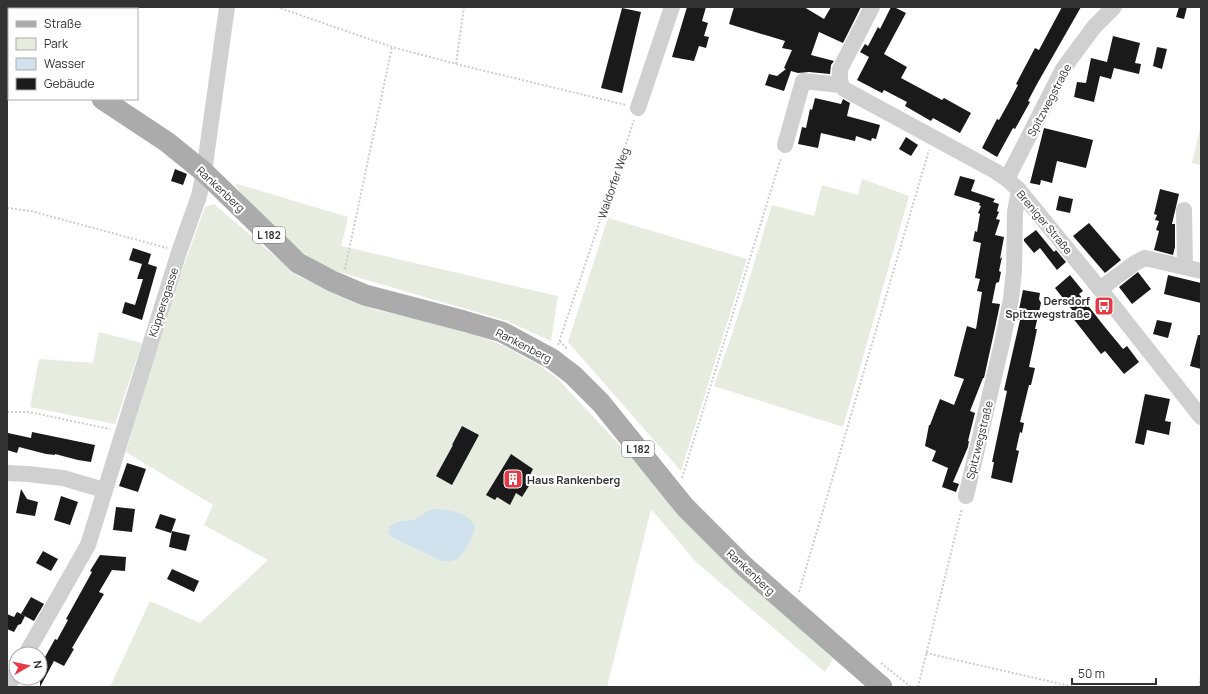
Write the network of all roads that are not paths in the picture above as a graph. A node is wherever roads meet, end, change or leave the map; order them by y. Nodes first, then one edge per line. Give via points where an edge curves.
1 (227, 7) edge
2 (672, 7) edge
3 (872, 7) edge
4 (1114, 7) edge
5 (841, 85) junction
6 (104, 100) edge
7 (638, 108) road end
8 (784, 145) road end
9 (204, 172) junction
10 (1008, 179) junction
11 (1019, 190) junction
12 (1184, 210) dead end
13 (1185, 267) junction
14 (1201, 271) edge
15 (1100, 289) junction
16 (1201, 417) edge
17 (7, 473) edge
18 (104, 490) junction
19 (966, 496) road end
20 (31, 646) edge
21 (882, 687) edge

1 - 9 street, Küppersgasse
2 - 7 street
3 - 5 street via 840,69
4 - 10 street, Spitzwegstraße via 1094,27 1063,69
5 - 8 street via 803,81
5 - 10 street, Breniger Straße
6 - 9 main road, Rankenberg / L 182 via 167,142
9 - 18 street, Küppersgasse via 199,196
9 - 21 main road, Rankenberg / L 182 via 298,263 332,282 365,295 502,332 552,358 601,404 686,507 744,566
10 - 11 street, Breniger Straße
11 - 15 street, Breniger Straße
11 - 19 street, Spitzwegstraße via 1015,212 1011,299
12 - 13 street
13 - 14 street
13 - 15 street via 1145,258
15 - 16 street, Breniger Straße
17 - 18 street via 63,478
18 - 20 street, Küppersgasse via 88,545

